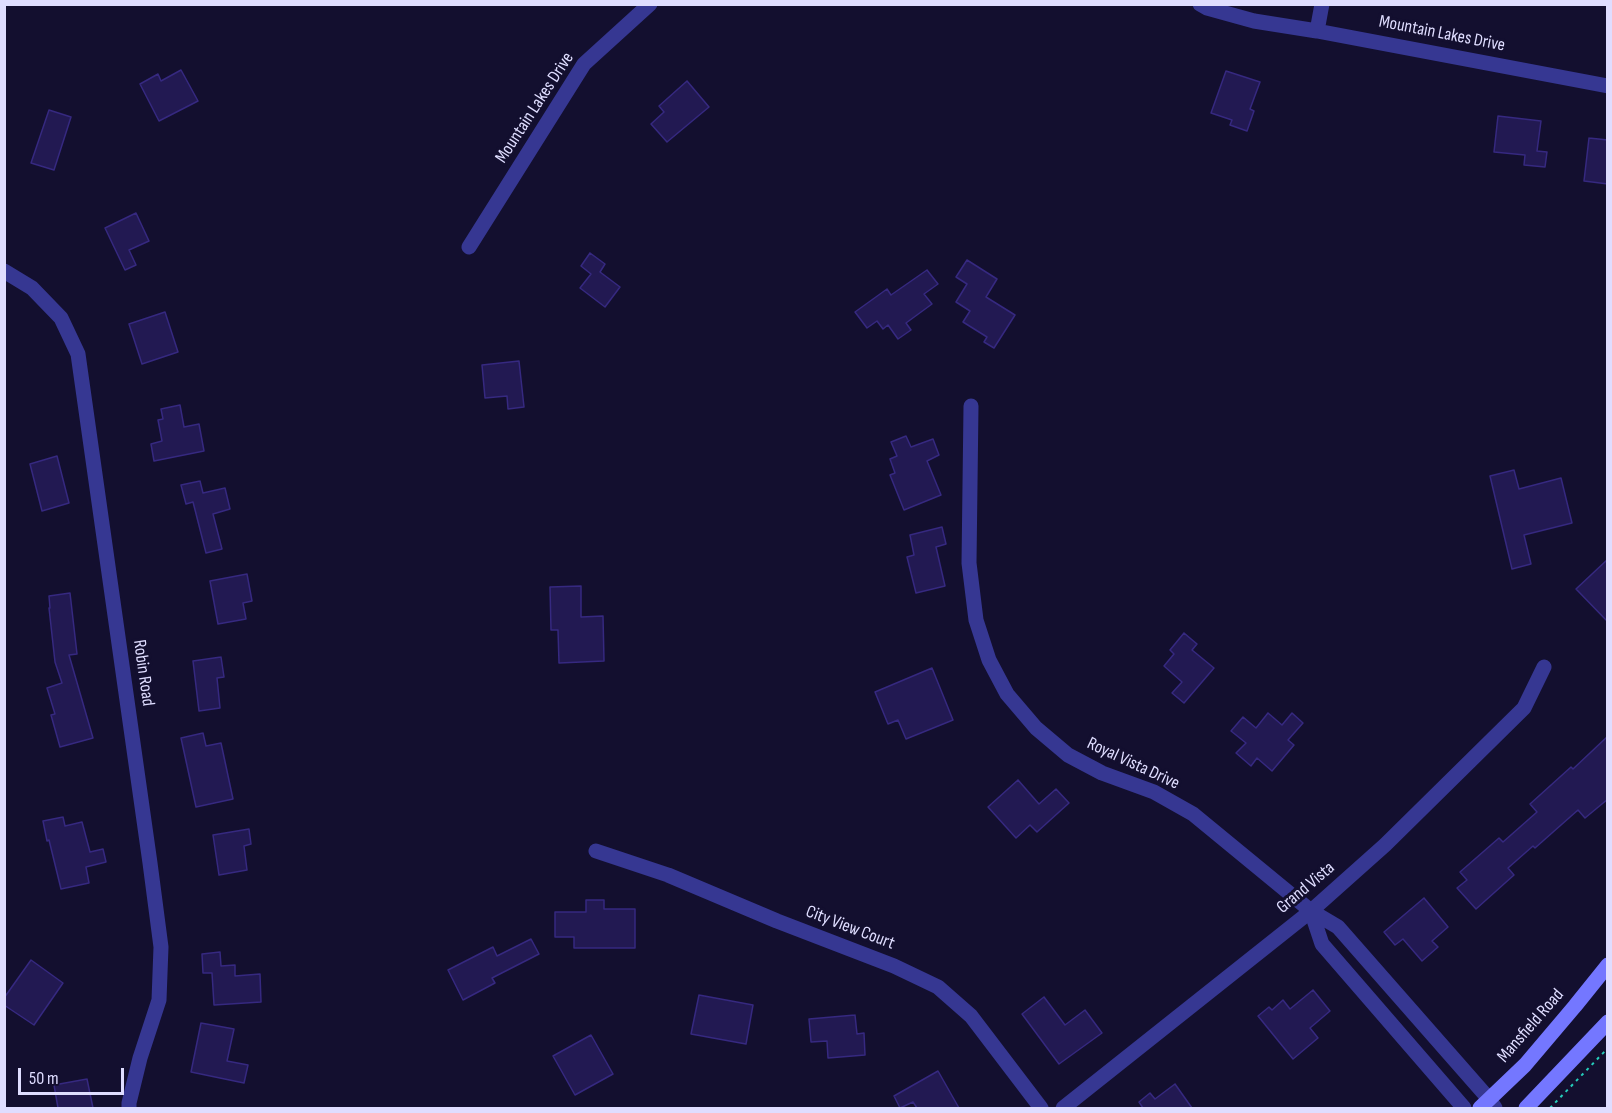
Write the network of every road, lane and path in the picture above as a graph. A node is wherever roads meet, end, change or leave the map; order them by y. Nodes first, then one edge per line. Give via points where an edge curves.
1 (650, 4) edge
2 (1200, 4) edge
3 (1322, 4) edge
4 (1317, 31) junction
5 (1608, 86) edge
6 (468, 248) dead end
7 (4, 271) edge
8 (971, 406) dead end
9 (1544, 668) dead end
10 (596, 851) dead end
11 (1311, 911) junction
12 (1608, 965) edge
13 (1391, 988) junction
14 (1374, 1004) junction
15 (1608, 1022) edge
16 (1608, 1047) edge
17 (1488, 1105) edge
18 (129, 1108) edge
19 (1041, 1108) edge
20 (1063, 1108) edge
21 (1464, 1108) edge
22 (1526, 1108) edge
23 (1550, 1108) edge

1 - 6 street, Mountain Lakes Drive via 584,64
2 - 4 street, Mountain Lakes Drive via 1254,21
3 - 4 street
4 - 5 street, Mountain Lakes Drive
7 - 18 street, Robin Road via 32,288 61,318 78,354 161,948 159,1000
8 - 11 street, Royal Vista Drive via 969,563 976,620 988,660 1007,694 1036,728 1068,755 1102,773 1154,792 1193,814
9 - 11 street, Grand Vista via 1524,708 1385,845
10 - 19 street, City View Court via 668,876 938,987 972,1016
11 - 13 street, Royal Vista Drive via 1338,927
11 - 14 street via 1322,944
11 - 20 street, Grand Vista
12 - 17 main road, Mansfield Road
13 - 14 street
13 - 17 street, Royal Vista Drive
14 - 21 street
15 - 22 main road
16 - 23 path

